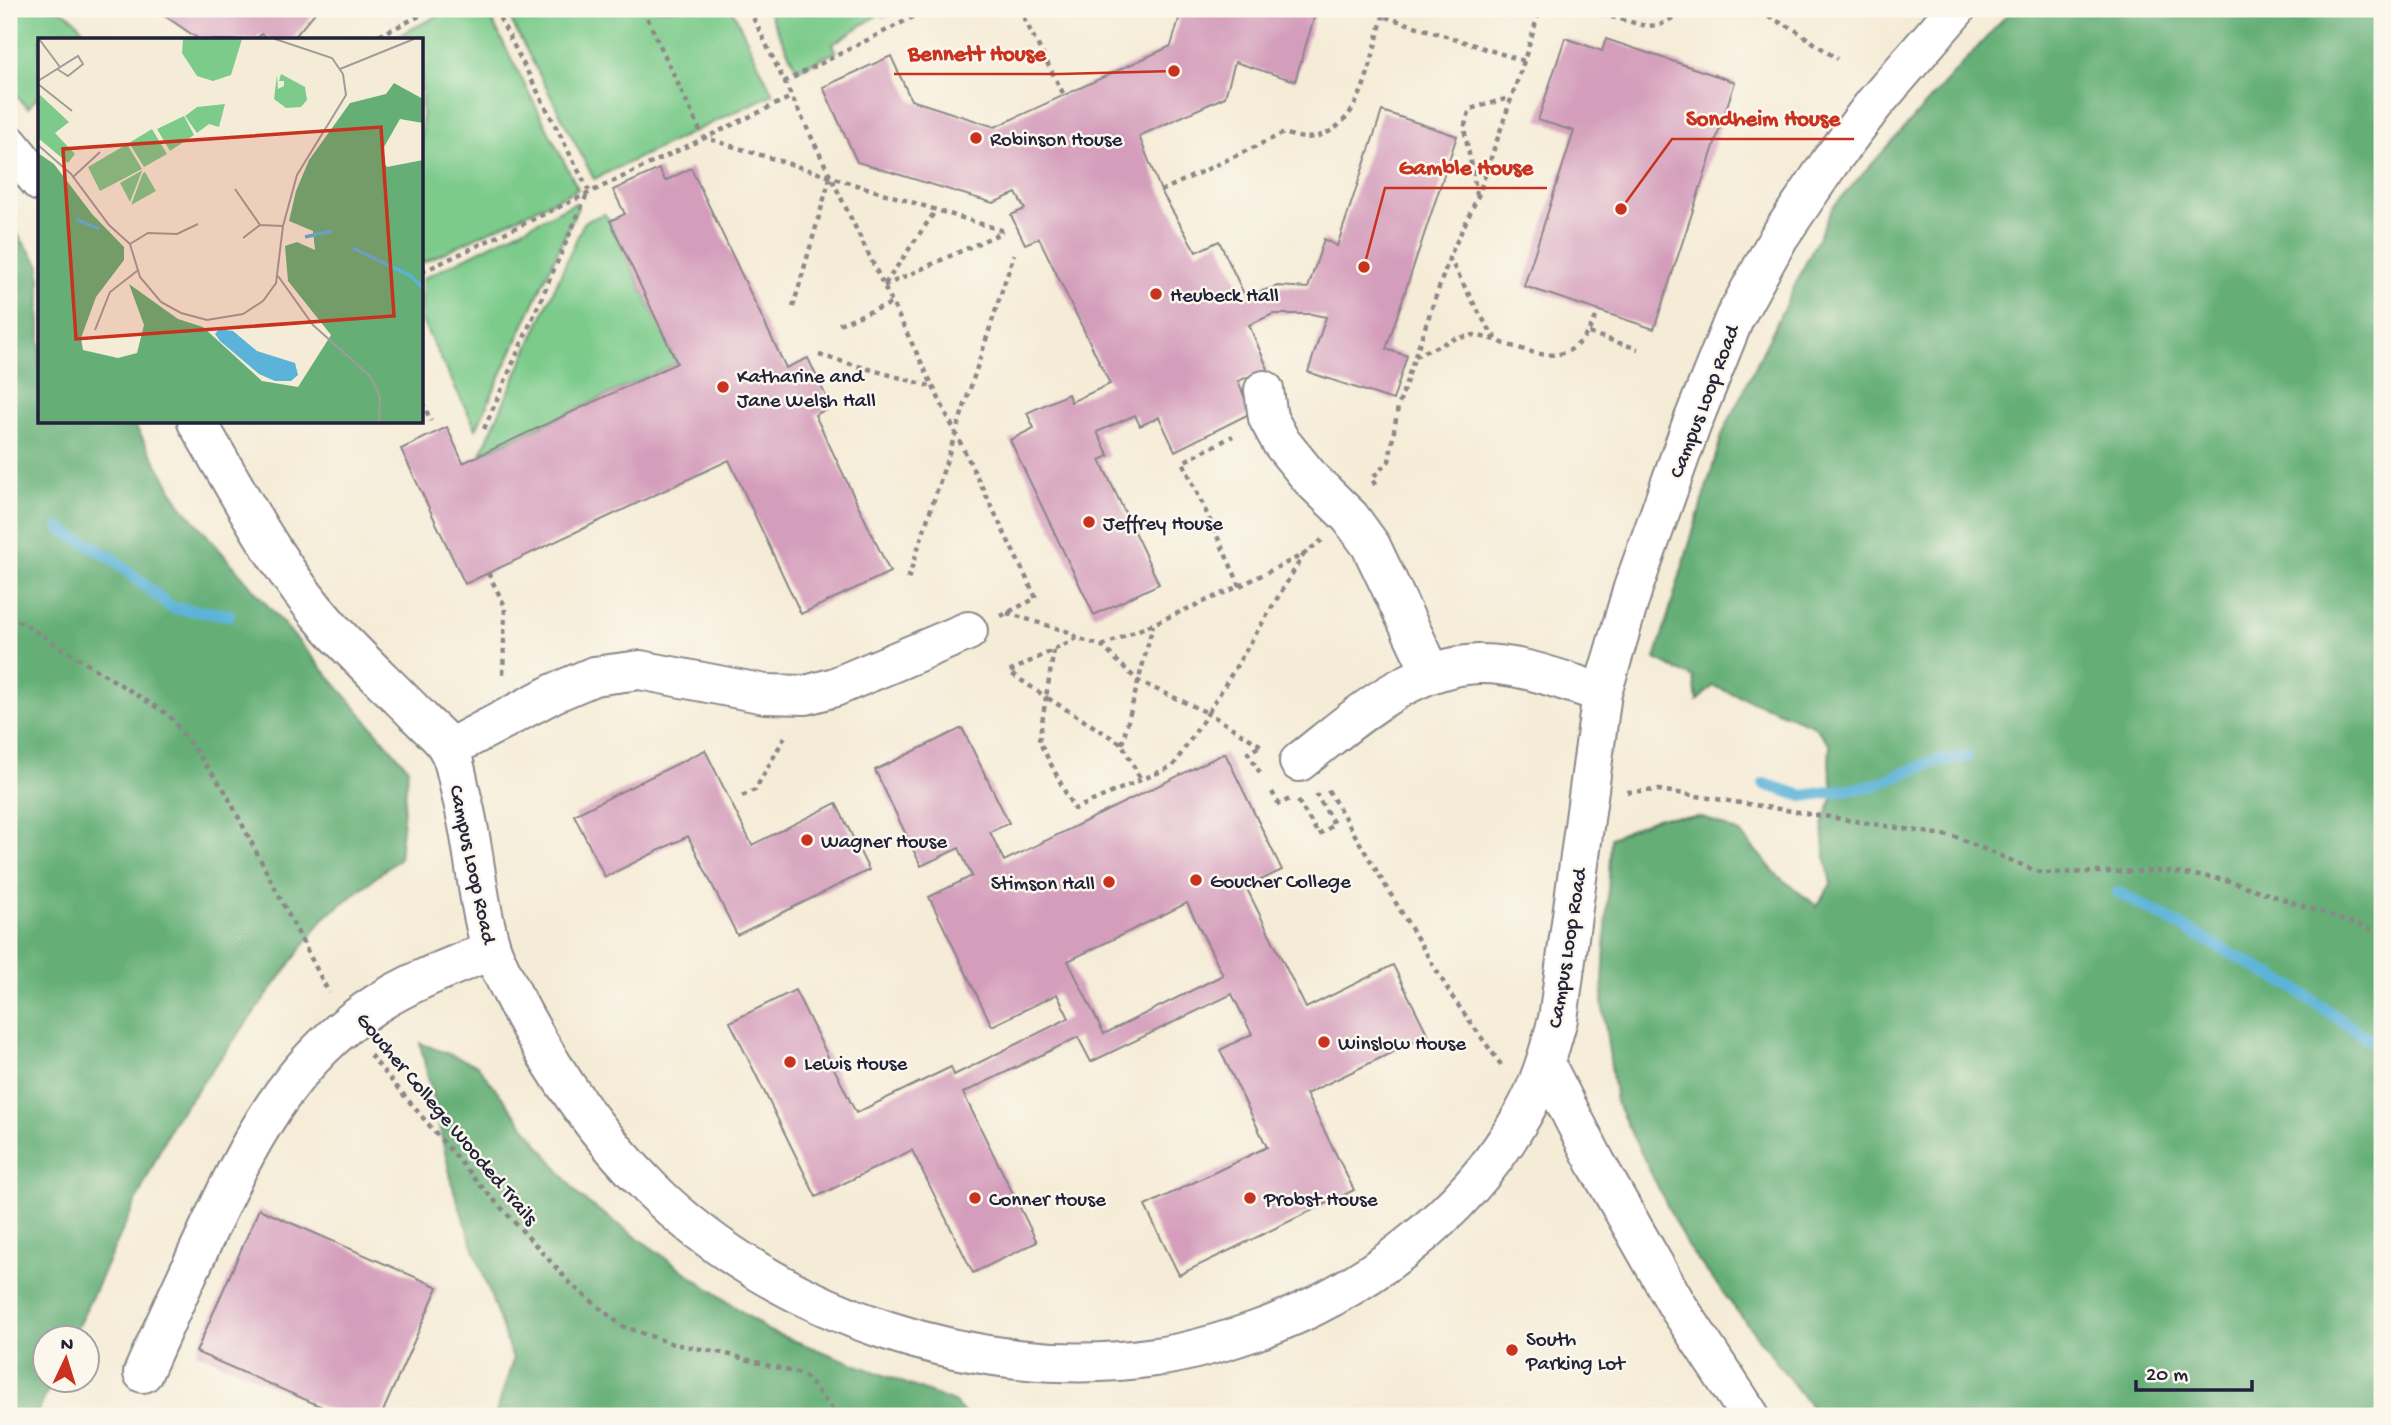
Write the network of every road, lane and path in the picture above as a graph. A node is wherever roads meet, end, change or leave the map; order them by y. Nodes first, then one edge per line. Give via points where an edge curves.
1 (434, 9) edge
2 (495, 9) edge
3 (643, 9) edge
4 (749, 9) edge
5 (929, 9) edge
6 (1019, 9) edge
7 (1364, 9) edge
8 (1385, 9) edge
9 (1540, 9) edge
10 (1582, 9) edge
11 (1689, 9) edge
12 (1729, 9) edge
13 (1956, 9) edge
14 (1382, 16) junction
15 (374, 38) edge
16 (1837, 60) dead end
17 (1524, 61) junction
18 (784, 82) junction
19 (1064, 95) dead end
20 (791, 97) junction
21 (1509, 98) junction
22 (703, 137) junction
23 (9, 144) edge
24 (830, 177) junction
25 (38, 180) edge
26 (589, 191) junction
27 (1161, 191) dead end
28 (1478, 196) junction
29 (936, 210) junction
30 (1014, 254) dead end
31 (1449, 258) junction
32 (424, 271) edge
33 (884, 286) junction
34 (892, 303) junction
35 (793, 307) dead end
36 (1599, 311) dead end
37 (839, 324) dead end
38 (1589, 333) junction
39 (1497, 340) junction
40 (1639, 349) dead end
41 (820, 355) dead end
42 (1415, 356) junction
43 (933, 387) junction
44 (1266, 404) joint
45 (424, 406) edge
46 (431, 421) dead end
47 (198, 424) edge
48 (484, 429) dead end
49 (956, 433) junction
50 (1378, 491) dead end
51 (1330, 534) dead end
52 (1304, 554) junction
53 (488, 573) dead end
54 (908, 579) dead end
55 (1241, 586) junction
56 (1006, 613) junction
57 (9, 615) edge
58 (1153, 624) junction
59 (968, 631) joint
60 (1077, 638) junction
61 (1102, 646) junction
62 (1055, 649) junction
63 (1432, 672) junction
64 (1138, 681) junction
65 (503, 687) dead end
66 (1602, 693) junction
67 (1046, 698) junction
68 (1208, 713) junction
69 (790, 728) dead end
70 (1122, 744) junction
71 (448, 749) junction
72 (1299, 762) dead end
73 (1141, 780) junction
74 (1588, 795) junction
75 (742, 796) dead end
76 (2382, 933) edge
77 (492, 950) junction
78 (346, 1026) junction
79 (1545, 1063) junction
80 (1502, 1066) dead end
81 (143, 1373) dead end
82 (838, 1416) edge
83 (1750, 1416) edge

1 - 15 path
2 - 26 path
3 - 22 path
4 - 18 path
5 - 18 path
6 - 19 path
7 - 14 path
8 - 14 path
9 - 17 path
10 - 11 path via 1646,26
12 - 16 path via 1762,14 1813,41
13 - 66 street, Campus Loop Road via 1830,162 1779,237 1734,319 1633,587
14 - 17 path
14 - 27 path via 1360,97 1344,121 1328,133 1304,138 1284,133
17 - 21 path
18 - 20 path
20 - 22 path
20 - 24 path
21 - 28 path
21 - 28 path via 1470,109 1464,128
22 - 24 path
22 - 26 path
23 - 25 street
24 - 29 path
24 - 33 path
24 - 35 path
26 - 32 path
26 - 48 path
28 - 31 path
29 - 33 path
29 - 33 path via 1004,231
30 - 49 path
31 - 39 path
31 - 42 path
33 - 34 path
34 - 37 path
34 - 43 path
36 - 38 path
38 - 39 path via 1557,355 1540,356
38 - 40 path
39 - 42 path via 1474,335
41 - 43 path
42 - 50 path via 1398,407 1389,461 1372,478
43 - 49 path
44 - 55 path via 1183,462
44 - 63 street via 1280,442 1371,546
45 - 46 path
47 - 71 street, Campus Loop Road via 302,593
49 - 54 path
49 - 56 path via 1036,598
51 - 52 path
52 - 55 path
52 - 68 path
53 - 65 path via 505,606
55 - 58 path
56 - 59 path
56 - 60 path
57 - 78 path, Goucher College Wooded Trails via 169,715 225,791
58 - 61 path
58 - 64 path
59 - 71 street via 806,695 765,694 640,670 594,676
60 - 61 path
60 - 62 path
61 - 64 path
62 - 67 path
62 - 67 path via 1009,672
63 - 66 street via 1479,664 1529,670
63 - 72 street via 1380,700
64 - 68 path
64 - 70 path
66 - 74 street, Campus Loop Road
67 - 70 path
67 - 73 path via 1039,741 1074,809
68 - 73 path via 1173,765
68 - 80 path via 1261,746 1248,753 1279,804 1296,796 1319,835 1334,824 1315,792 1326,786 1452,998
69 - 75 path via 755,790
70 - 73 path
71 - 77 street, Campus Loop Road via 467,819
74 - 76 path via 1659,790 1956,837 2041,873 2166,871 2227,880
74 - 79 street, Campus Loop Road via 1565,979
77 - 78 street via 408,986
77 - 79 street, Campus Loop Road via 574,1098 655,1193 699,1230 795,1292 846,1315 986,1355 1094,1362 1153,1358 1204,1348 1260,1329 1337,1293 1416,1240 1474,1183 1525,1112
78 - 81 street via 280,1094 252,1139
78 - 82 path, Goucher College Wooded Trails via 473,1177 572,1285 622,1326 673,1344 804,1375
79 - 83 street via 1677,1305

